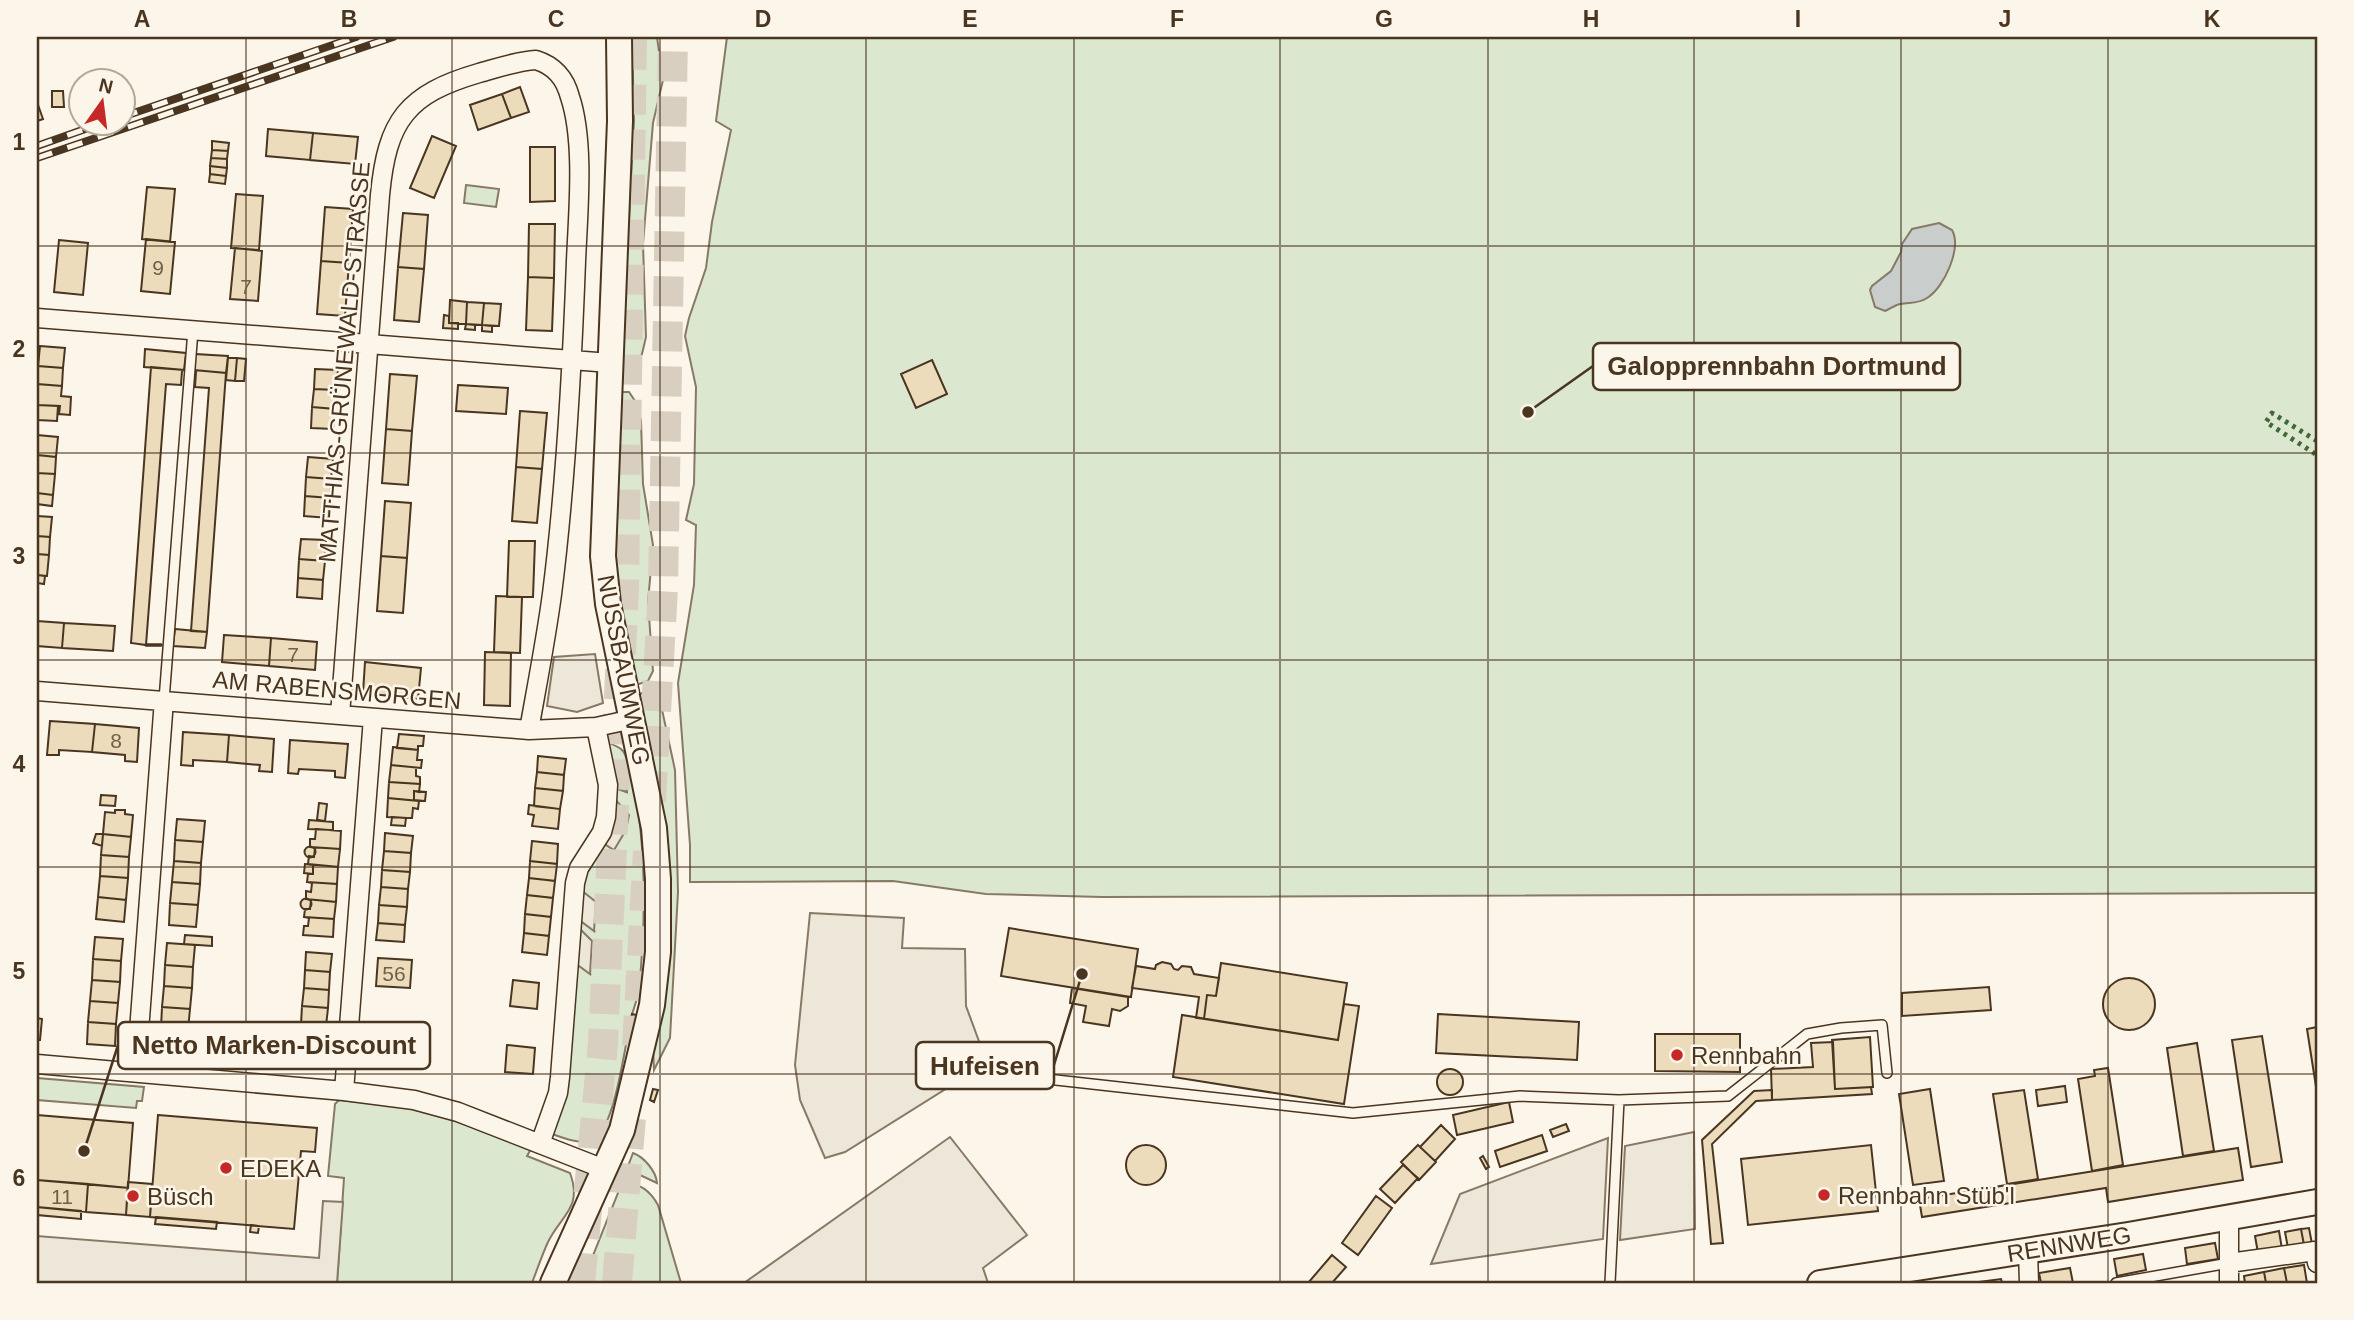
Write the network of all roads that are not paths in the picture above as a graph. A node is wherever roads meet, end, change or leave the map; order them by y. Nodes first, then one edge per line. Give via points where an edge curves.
1 (619, 37) edge
2 (37, 318) edge
3 (193, 330) junction
4 (368, 342) junction
5 (572, 359) junction
6 (610, 362) junction
7 (37, 691) edge
8 (164, 700) junction
9 (340, 715) junction
10 (373, 718) junction
11 (633, 719) junction
12 (596, 727) junction
13 (529, 730) junction
14 (37, 1064) edge
15 (136, 1071) junction
16 (1887, 1073) dead end
17 (1047, 1079) dead end
18 (344, 1091) junction
19 (1619, 1100) junction
20 (540, 1144) junction
21 (604, 1169) junction
22 (2317, 1202) edge
23 (2229, 1218) junction
24 (2028, 1251) junction
25 (2229, 1263) junction
26 (2317, 1263) edge
27 (553, 1283) edge
28 (1610, 1283) edge
29 (1827, 1283) edge
30 (2029, 1283) edge
31 (2116, 1283) edge
32 (2229, 1283) edge

1 - 6 street, NUSSBAUMWEG
2 - 3 street
3 - 4 street
3 - 8 lane
4 - 5 street
4 - 5 street, MATTHIAS-GRÜNEWALD-STRASSE via 382,174 396,127 424,95 445,83 529,60 548,64 558,73 574,112 578,210
4 - 9 street, MATTHIAS-GRÜNEWALD-STRASSE
5 - 6 street
5 - 13 street via 552,595
6 - 11 street, NUSSBAUMWEG via 603,556 608,604
7 - 8 street, AM RABENSMORGEN
8 - 9 street, AM RABENSMORGEN
8 - 15 street
9 - 10 street, AM RABENSMORGEN
10 - 13 street, AM RABENSMORGEN
10 - 18 street
11 - 12 street, AM RABENSMORGEN
11 - 21 street, NUSSBAUMWEG via 654,828 658,952 642,1053 622,1130
12 - 13 street, AM RABENSMORGEN
12 - 20 street, NUSSBAUMWEG via 608,785 606,817 575,883 559,1086
14 - 15 street
15 - 18 street
16 - 19 lane via 1882,1025 1841,1028 1807,1034 1728,1096
17 - 19 lane via 1353,1113 1520,1096
18 - 20 street via 414,1100
19 - 28 lane
20 - 21 street
21 - 27 street, NUSSBAUMWEG
22 - 23 street, RENNWEG
23 - 24 street, RENNWEG
23 - 25 street
24 - 29 street, RENNWEG
24 - 30 street
25 - 26 street via 2315,1251
25 - 31 lane
25 - 32 street

